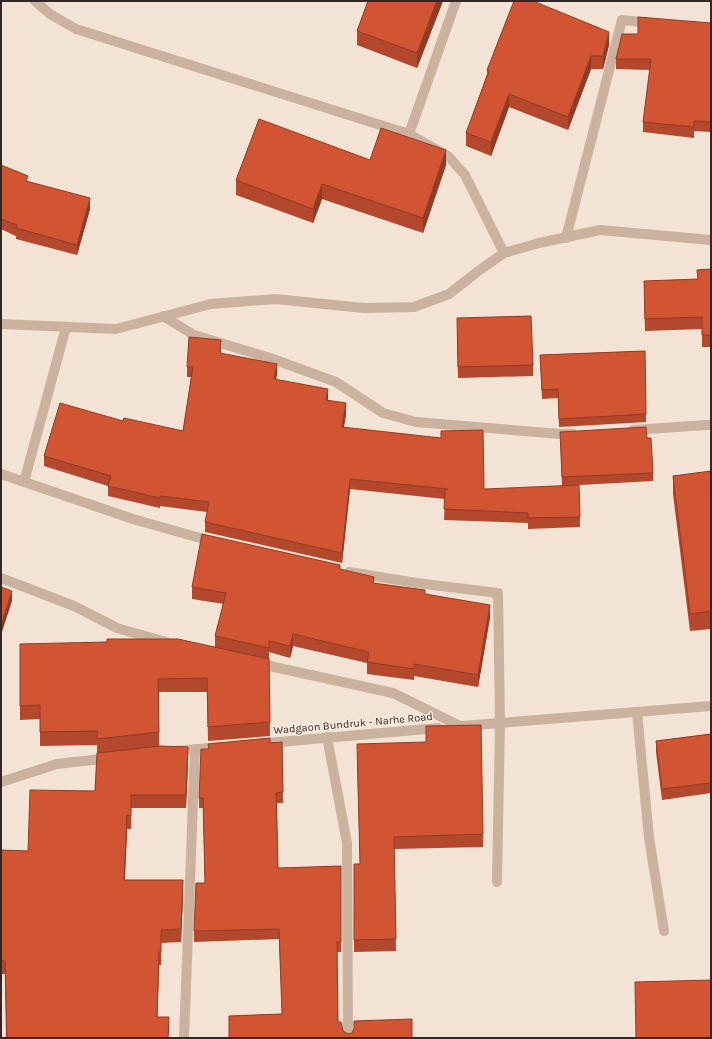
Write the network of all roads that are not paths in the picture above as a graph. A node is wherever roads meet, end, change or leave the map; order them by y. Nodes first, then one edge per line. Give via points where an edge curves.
1 (35, 1) edge
2 (456, 1) edge
3 (659, 23) edge
4 (408, 134) junction
5 (566, 238) junction
6 (711, 240) edge
7 (504, 253) junction
8 (163, 316) junction
9 (1, 324) edge
10 (66, 326) junction
11 (711, 426) edge
12 (627, 430) edge
13 (582, 433) edge
14 (1, 474) edge
15 (24, 482) junction
16 (226, 545) edge
17 (338, 569) edge
18 (1, 578) edge
19 (178, 645) edge
20 (247, 661) edge
21 (711, 706) edge
22 (637, 712) junction
23 (500, 723) junction
24 (460, 726) junction
25 (327, 737) junction
26 (249, 744) edge
27 (234, 746) edge
28 (195, 749) junction
29 (165, 752) edge
30 (119, 757) edge
31 (1, 782) edge
32 (497, 882) dead end
33 (664, 931) dead end
34 (184, 1038) edge
35 (348, 1038) edge

1 - 4 street via 50,14 76,29
2 - 4 street
3 - 5 street via 622,20
4 - 7 street via 448,156 465,175
5 - 6 street via 600,230
5 - 7 street
7 - 8 street via 449,294 414,307 364,308 275,299 211,304
8 - 10 street via 116,329
8 - 13 street via 194,335 270,358 336,382 383,413 416,422 560,434
9 - 10 street
10 - 15 street
11 - 12 street
14 - 15 street
15 - 16 street via 132,519
17 - 23 street via 417,583 498,593
18 - 19 street via 74,606 117,628
20 - 24 street via 393,693
21 - 22 street, Wadgaon Bundruk - Narhe Road
22 - 23 street, Wadgaon Bundruk - Narhe Road
22 - 33 street via 649,838
23 - 24 street, Wadgaon Bundruk - Narhe Road
23 - 32 street
24 - 25 street, Wadgaon Bundruk - Narhe Road
25 - 26 street, Wadgaon Bundruk - Narhe Road
25 - 35 street via 347,843
27 - 28 street
28 - 29 street
28 - 34 street
30 - 31 street via 57,764

